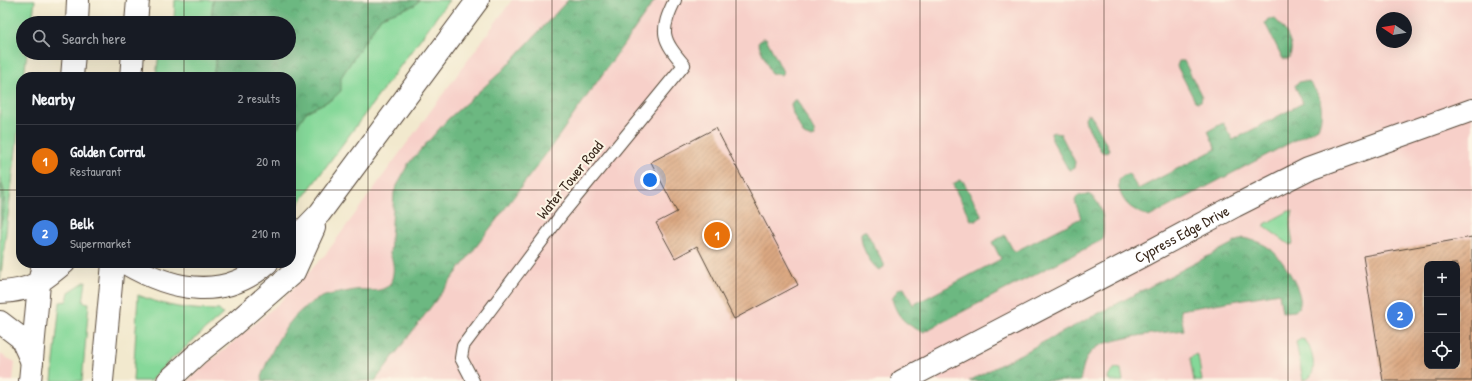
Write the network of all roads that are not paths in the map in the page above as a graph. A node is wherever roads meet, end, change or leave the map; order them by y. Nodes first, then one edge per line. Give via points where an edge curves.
1 (78, 0) edge
2 (138, 0) edge
3 (478, 0) edge
4 (675, 0) edge
5 (77, 16) edge
6 (137, 16) edge
7 (73, 60) edge
8 (132, 60) edge
9 (72, 72) edge
10 (131, 72) edge
11 (1472, 110) edge
12 (320, 213) junction
13 (296, 238) edge
14 (296, 267) edge
15 (52, 268) edge
16 (113, 268) edge
17 (134, 268) edge
18 (261, 268) edge
19 (296, 268) edge
20 (41, 273) edge
21 (0, 292) edge
22 (0, 322) edge
23 (31, 371) edge
24 (102, 381) edge
25 (168, 381) edge
26 (473, 381) edge
27 (902, 381) edge

1 - 5 main road
2 - 6 main road
3 - 12 main road
4 - 26 lane, Water Tower Road via 665,33 669,47 684,65 562,214 463,346 461,358
7 - 9 main road
8 - 10 main road
11 - 27 main road, Cypress Edge Drive via 1308,169
12 - 13 main road
12 - 14 main road
15 - 20 main road
16 - 24 main road
17 - 18 main road via 169,284 200,288 229,284
19 - 25 main road
20 - 21 main road via 21,290
20 - 23 main road
22 - 23 main road via 21,338

